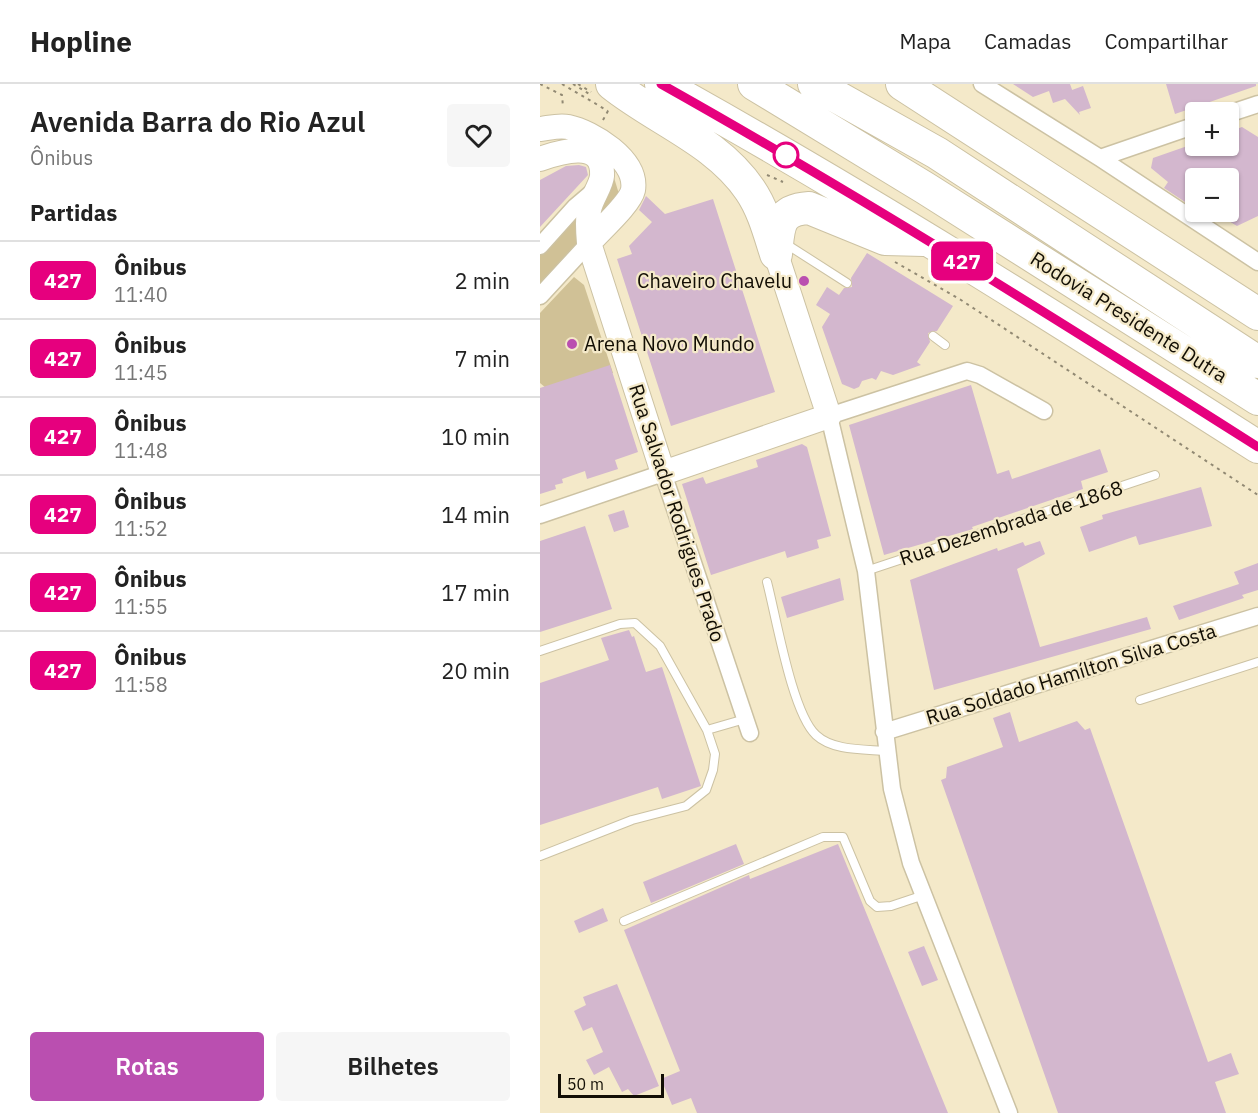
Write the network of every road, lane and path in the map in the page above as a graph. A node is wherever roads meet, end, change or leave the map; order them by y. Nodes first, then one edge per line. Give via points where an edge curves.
1 (540, 84) edge
2 (562, 84) edge
3 (661, 84) edge
4 (754, 84) edge
5 (814, 84) edge
6 (982, 84) edge
7 (909, 86) edge
8 (610, 98) edge
9 (1258, 104) edge
10 (1239, 110) edge
11 (563, 111) dead end
12 (540, 129) edge
13 (1185, 129) edge
14 (1100, 158) junction
15 (540, 159) edge
16 (596, 189) junction
17 (928, 240) junction
18 (589, 243) junction
19 (540, 246) edge
20 (777, 246) junction
21 (889, 259) dead end
22 (1258, 262) edge
23 (847, 283) dead end
24 (540, 296) edge
25 (1258, 314) edge
26 (933, 336) dead end
27 (945, 345) dead end
28 (1258, 362) edge
29 (1258, 399) edge
30 (1044, 411) dead end
31 (829, 416) junction
32 (1258, 447) edge
33 (663, 473) junction
34 (1155, 475) dead end
35 (1258, 495) edge
36 (540, 515) edge
37 (866, 571) junction
38 (767, 582) dead end
39 (1258, 616) edge
40 (540, 651) edge
41 (1258, 662) edge
42 (1140, 700) dead end
43 (747, 726) joint
44 (707, 730) junction
45 (884, 732) junction
46 (887, 751) junction
47 (540, 856) edge
48 (924, 895) junction
49 (624, 921) dead end
50 (1009, 1113) edge

1 - 11 path via 562,95
2 - 8 path
3 - 17 highway, Rodovia Presidente Dutra
4 - 29 highway, Rodovia Presidente Dutra
5 - 28 highway, Rodovia Presidente Dutra via 937,153
6 - 14 street
7 - 25 highway
8 - 20 highway via 688,134 717,155 750,190
9 - 10 street
12 - 18 main road via 567,127 600,139 630,170 630,198
13 - 14 street
14 - 22 street
15 - 16 main road, Rua Salvador Rodrigues Prado via 579,148 592,153 602,171
16 - 18 main road, Rua Salvador Rodrigues Prado via 587,218
16 - 19 street
17 - 20 highway via 885,239 809,208 785,214 779,225
17 - 32 highway, Rodovia Presidente Dutra
18 - 24 street
18 - 33 main road, Rua Salvador Rodrigues Prado
20 - 23 lane
20 - 31 main road
21 - 35 path via 961,300
26 - 27 lane
30 - 31 street via 967,371
31 - 33 main road
31 - 37 street
33 - 36 street
33 - 43 street, Rua Salvador Rodrigues Prado
34 - 37 lane, Rua Dezembrada de 1868
37 - 45 street
38 - 46 lane via 793,687 815,735 833,745
39 - 45 street, Rua Soldado Hamílton Silva Costa
40 - 44 lane via 620,624 635,623 660,646
41 - 42 lane
43 - 44 lane
44 - 47 lane via 716,754 713,771 706,790 686,806 632,820
45 - 46 street
46 - 48 street via 900,826
48 - 49 lane via 877,907 870,901 843,837 823,837
48 - 50 street

